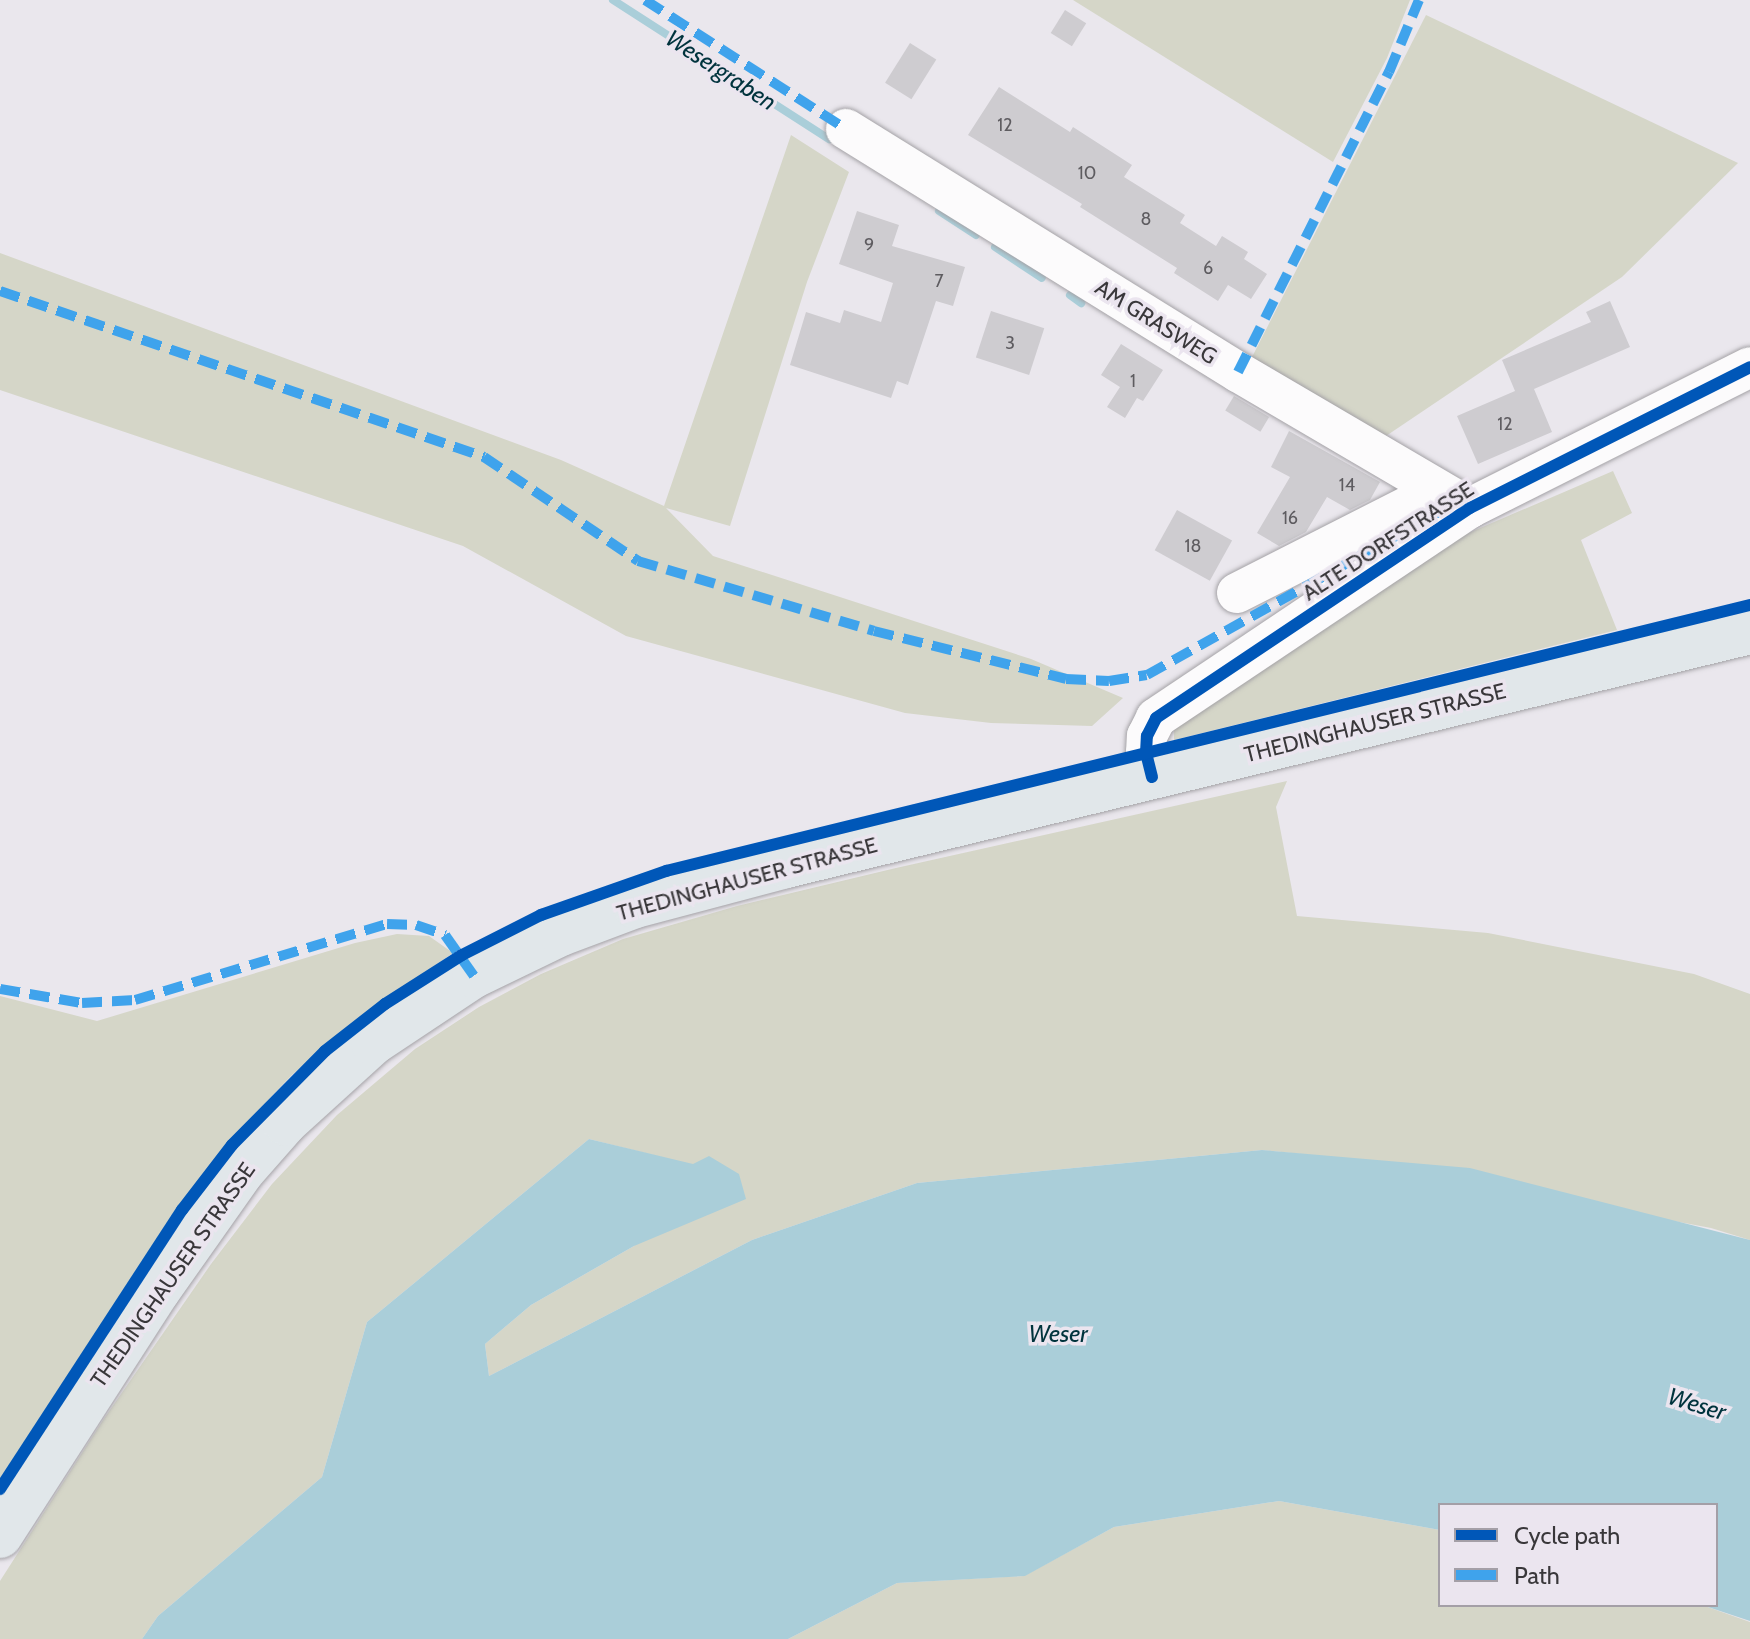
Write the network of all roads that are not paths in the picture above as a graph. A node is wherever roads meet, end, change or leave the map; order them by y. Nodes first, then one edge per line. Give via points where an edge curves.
1 (846, 129) dead end
2 (1750, 367) edge
3 (1432, 486) junction
4 (1470, 508) junction
5 (1237, 593) dead end
6 (1750, 632) edge
7 (1152, 777) junction
8 (0, 1536) edge

1 - 3 street, AM GRASWEG
2 - 4 street, ALTE DORFSTRASSE
3 - 4 street, AM GRASWEG
3 - 5 street via 1422,499
4 - 7 street, ALTE DORFSTRASSE via 1156,718 1147,736
6 - 7 main road, THEDINGHAUSER STRASSE
7 - 8 main road, THEDINGHAUSER STRASSE via 635,906 561,934 474,976 425,1007 331,1079 242,1172 158,1291

